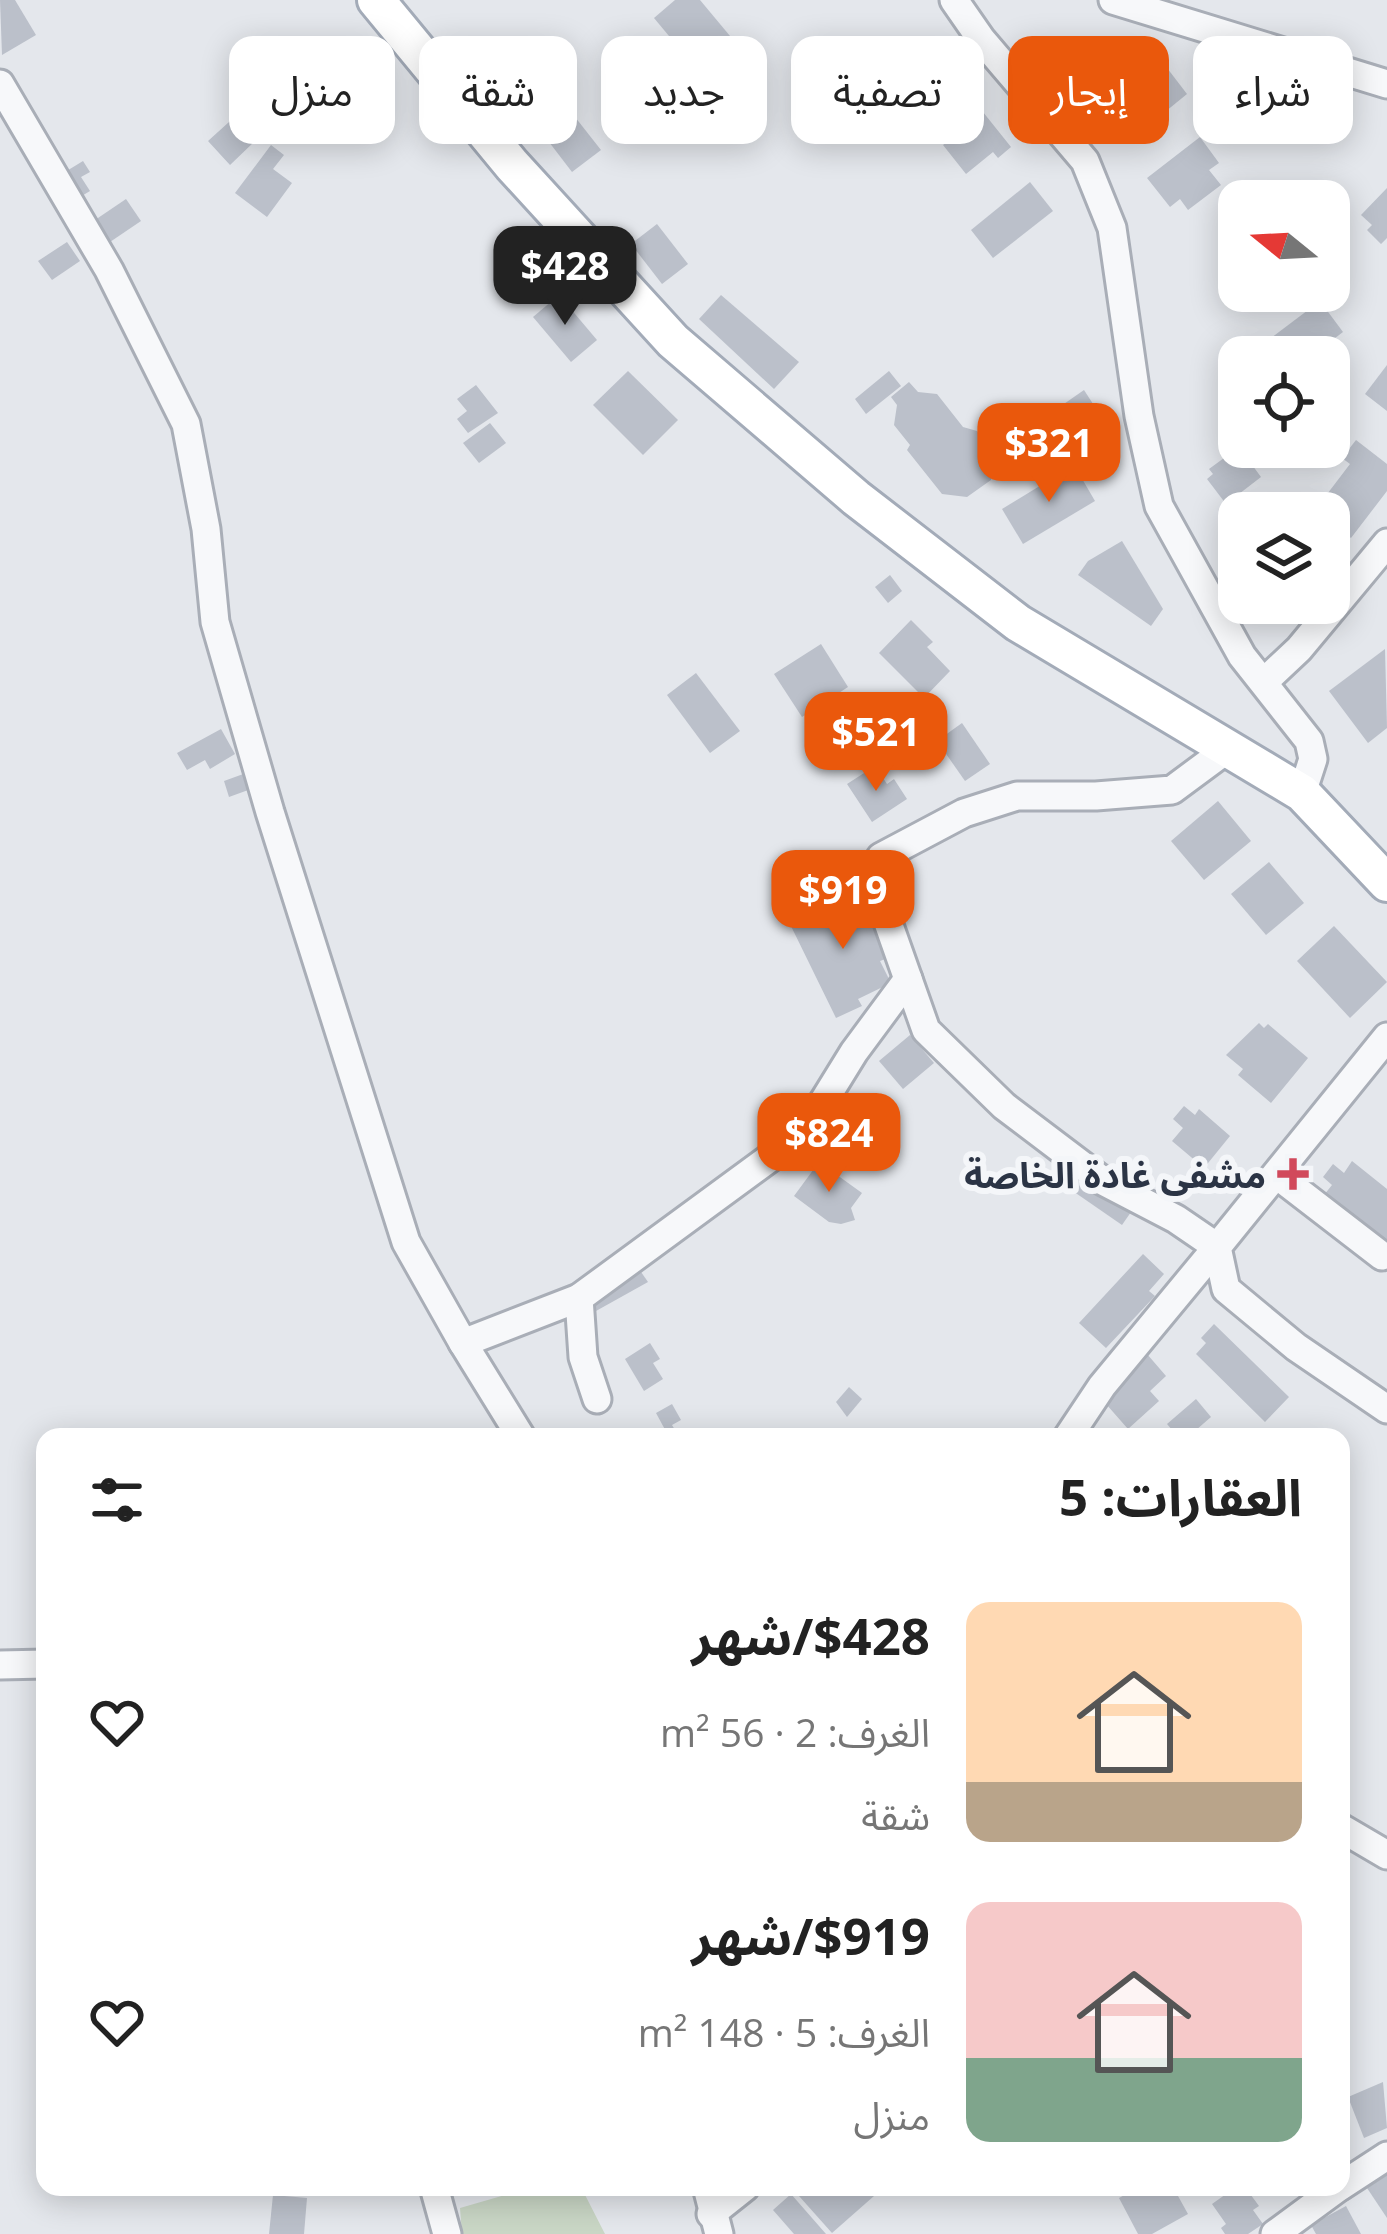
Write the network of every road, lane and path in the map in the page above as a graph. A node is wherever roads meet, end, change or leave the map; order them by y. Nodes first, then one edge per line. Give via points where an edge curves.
1 (376, 0) edge
2 (954, 0) edge
3 (1113, 0) edge
4 (0, 84) edge
5 (1387, 84) edge
6 (1387, 543) edge
7 (1264, 681) junction
8 (1230, 746) junction
9 (1302, 793) junction
10 (1387, 883) edge
11 (908, 979) junction
12 (1387, 1037) edge
13 (1277, 1175) junction
14 (1216, 1247) junction
15 (1382, 1256) dead end
16 (579, 1298) junction
17 (463, 1343) junction
18 (597, 1399) dead end
19 (1387, 1409) edge
20 (515, 1428) edge
21 (1074, 1428) edge
22 (36, 1664) edge
23 (0, 1665) edge
24 (1350, 1833) edge
25 (1387, 1856) edge
26 (1387, 2156) edge
27 (1350, 2180) edge
28 (436, 2196) edge
29 (1326, 2196) edge
30 (447, 2234) edge
31 (1275, 2234) edge

1 - 8 main road via 512,165 674,341 856,498 1018,623
2 - 7 street via 1084,161 1112,228 1159,506 1242,656
3 - 5 street
4 - 17 street via 109,270 186,424 215,622 270,812 406,1242
6 - 7 street
7 - 9 street via 1309,741 1313,759
8 - 9 main road
8 - 11 street via 1172,790 1017,796 964,813 881,857 873,880
9 - 10 main road
11 - 14 street via 926,1030 1004,1106 1102,1181
11 - 16 street via 804,1133
12 - 13 street
13 - 14 street
13 - 15 street
14 - 19 street via 1226,1289
14 - 21 street
16 - 17 street
16 - 18 street via 583,1357
17 - 20 street
22 - 23 street
24 - 25 street
26 - 27 street
28 - 30 street
29 - 31 street

